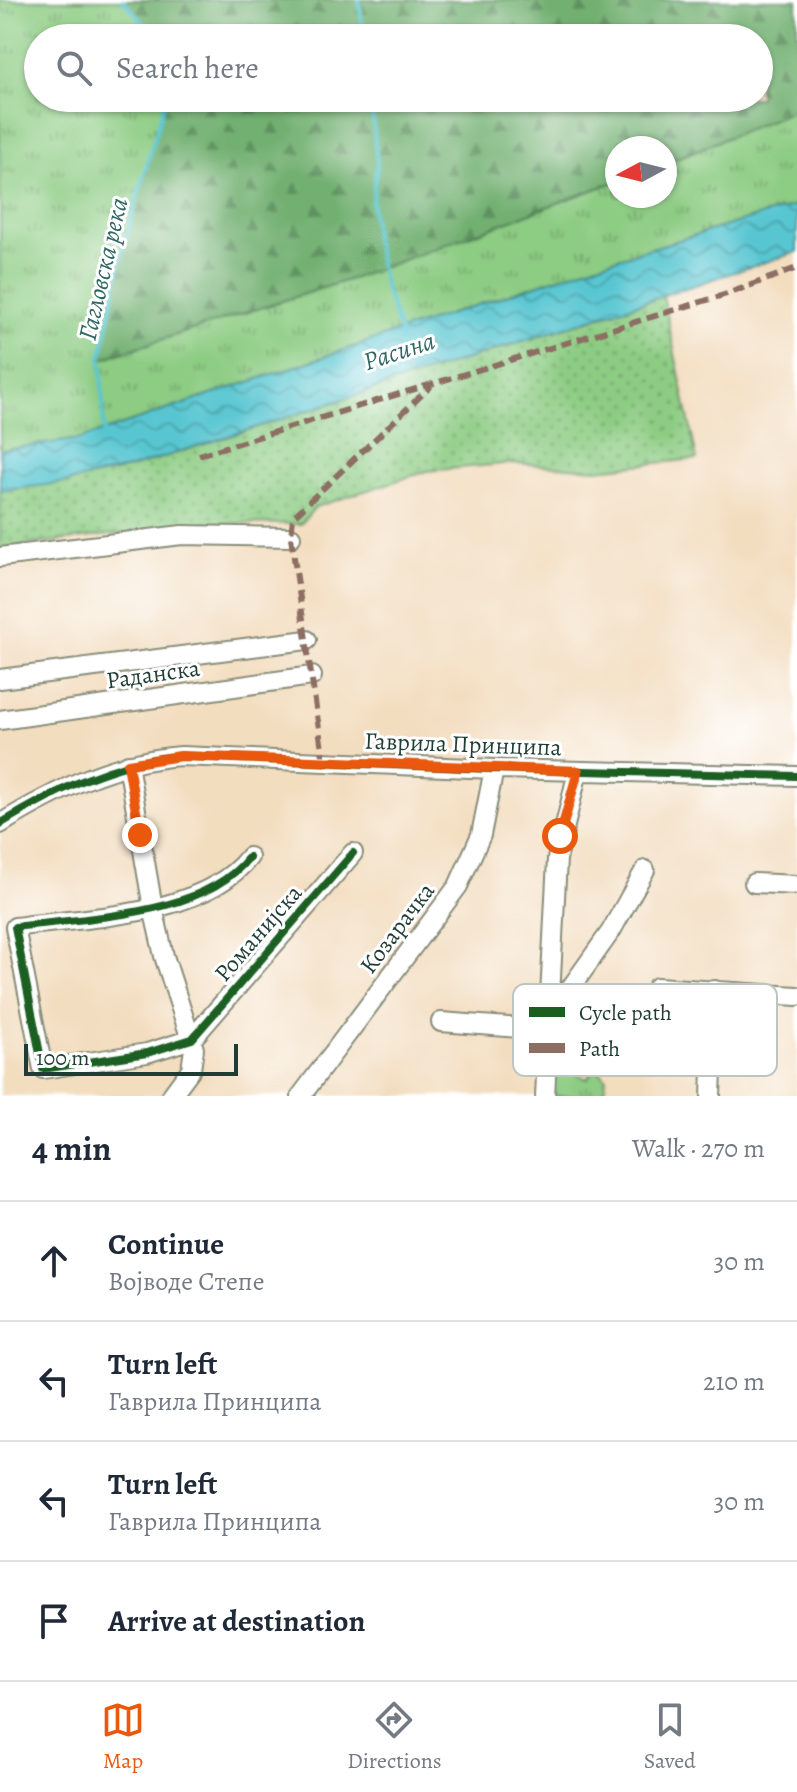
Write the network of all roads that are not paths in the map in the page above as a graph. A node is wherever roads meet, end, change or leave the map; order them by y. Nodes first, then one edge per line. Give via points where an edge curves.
1 (291, 537) dead end
2 (0, 557) edge
3 (307, 640) dead end
4 (312, 676) dead end
5 (0, 679) edge
6 (0, 720) edge
7 (128, 764) junction
8 (494, 769) junction
9 (578, 771) junction
10 (797, 776) edge
11 (0, 824) edge
12 (353, 853) dead end
13 (249, 857) dead end
14 (645, 870) dead end
15 (754, 883) dead end
16 (797, 885) edge
17 (153, 908) junction
18 (549, 984) edge
19 (575, 984) edge
20 (777, 995) edge
21 (797, 996) edge
22 (441, 1022) dead end
23 (513, 1024) edge
24 (192, 1039) junction
25 (546, 1076) edge
26 (712, 1076) edge
27 (171, 1096) edge
28 (301, 1096) edge
29 (545, 1096) edge
30 (711, 1096) edge

1 - 2 street via 182,535
3 - 5 street, Раданска
4 - 6 street, Раданска
7 - 8 street, Гаврила Принципа via 181,756
7 - 11 street, Гаврила Принципа via 73,784
7 - 17 street
8 - 9 street, Гаврила Принципа
8 - 28 street, Козарачка via 481,835 458,886
9 - 10 street, Гаврила Принципа
9 - 18 street via 557,859
12 - 24 street, Романијска
13 - 17 street via 222,884
14 - 19 street
15 - 16 street
17 - 24 street
17 - 24 street via 15,927 43,1069 147,1053
20 - 21 street
22 - 23 street
24 - 27 street, Романијска via 195,1059
25 - 29 street
26 - 30 street

